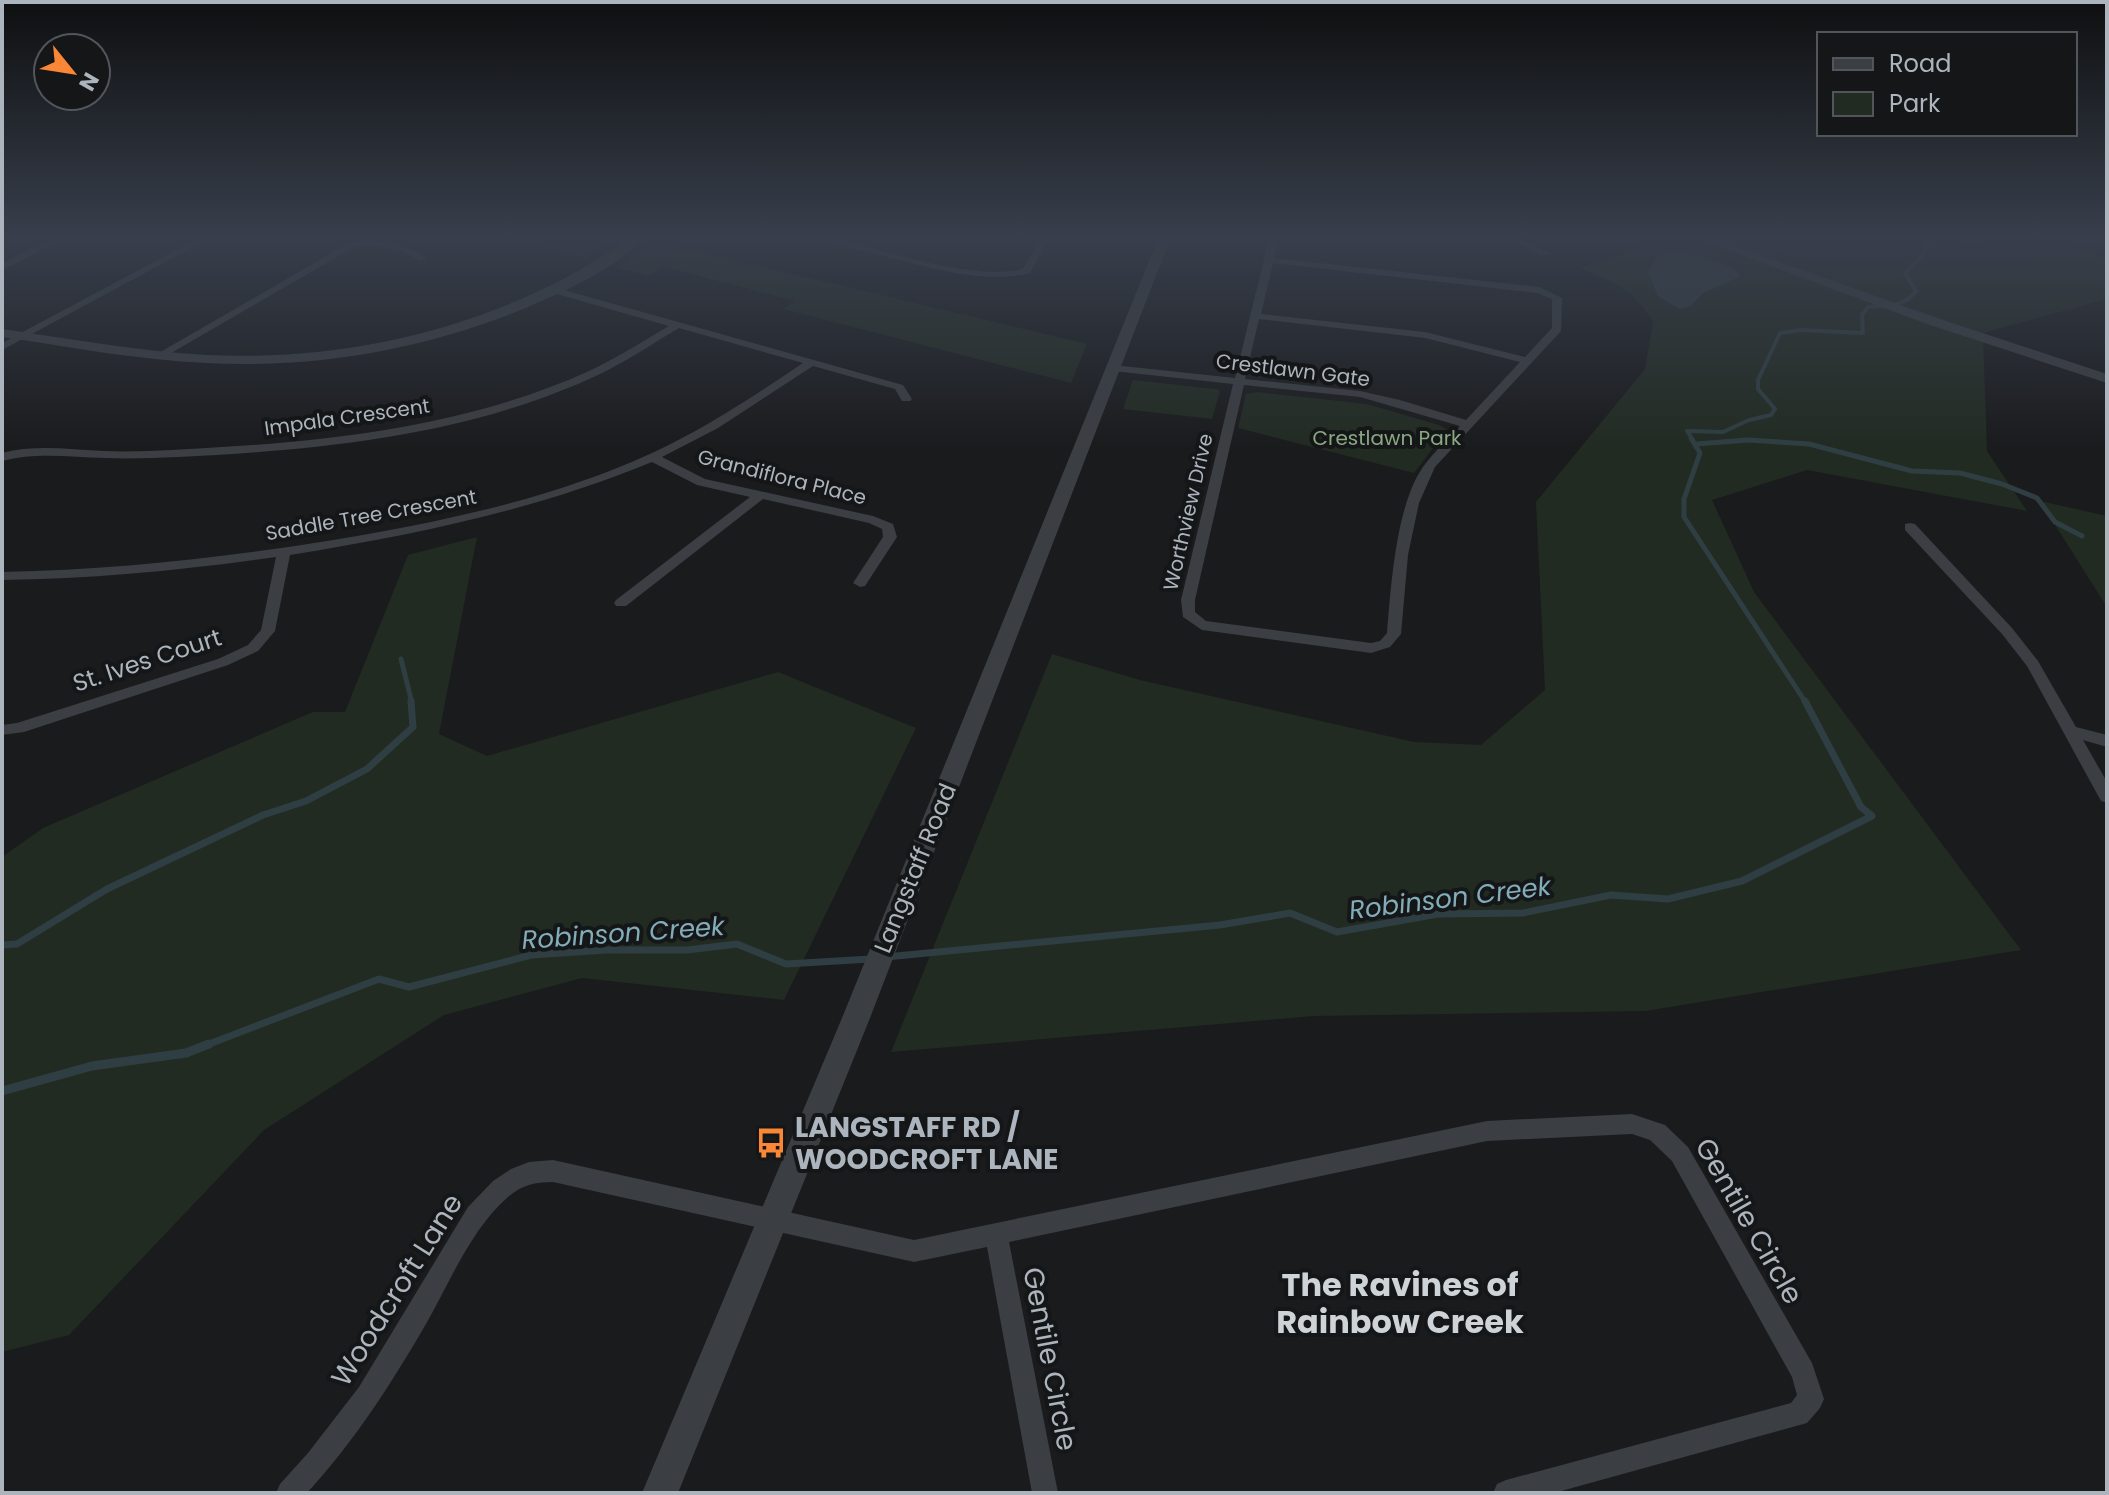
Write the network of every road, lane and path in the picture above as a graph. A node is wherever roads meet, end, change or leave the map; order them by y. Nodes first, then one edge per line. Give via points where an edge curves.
1 (74, 309) edge
2 (241, 309) edge
3 (503, 309) edge
4 (619, 309) edge
5 (1136, 309) edge
6 (1257, 309) edge
7 (1557, 309) edge
8 (1898, 309) edge
9 (1255, 316) junction
10 (677, 325) junction
11 (2, 333) edge
12 (23, 336) junction
13 (2, 347) edge
14 (162, 354) junction
15 (1527, 361) junction
16 (809, 364) junction
17 (1113, 368) junction
18 (2107, 379) edge
19 (1240, 381) junction
20 (906, 399) dead end
21 (1466, 424) junction
22 (2, 457) edge
23 (652, 457) junction
24 (759, 496) junction
25 (1910, 527) dead end
26 (284, 552) junction
27 (2, 576) edge
28 (860, 583) dead end
29 (621, 603) dead end
30 (2, 730) edge
31 (2070, 731) junction
32 (2107, 741) edge
33 (2107, 797) edge
34 (770, 1220) junction
35 (996, 1235) junction
36 (289, 1493) edge
37 (660, 1493) edge
38 (1045, 1493) edge
39 (1506, 1493) edge

1 - 12 street
2 - 14 street
3 - 14 street via 460,325 349,350 239,360
4 - 10 street
5 - 17 street, Langstaff Road
6 - 9 street
7 - 15 street, Worthview Drive via 1557,329
8 - 18 street
9 - 15 street via 1425,335
9 - 19 street
10 - 16 street
10 - 22 street, Impala Crescent via 585,377 511,406 420,427 220,451 115,455 34,450
11 - 12 street
12 - 13 street
12 - 14 street
15 - 21 street, Worthview Drive
16 - 20 street via 899,387
16 - 23 street, Saddle Tree Crescent via 716,425
17 - 19 street, Crestlawn Gate
17 - 34 street, Langstaff Road via 856,1018
19 - 21 street, Crestlawn Gate via 1378,398
19 - 21 street, Worthview Drive via 1186,607 1193,621 1202,625 1362,647 1385,644 1394,634 1396,587 1413,503 1429,466
23 - 24 street, Grandiflora Place via 701,482
23 - 26 street, Saddle Tree Crescent via 485,515
24 - 28 street, Grandiflora Place via 888,527 890,537
24 - 29 street
25 - 31 street via 2024,653
26 - 27 street, Saddle Tree Crescent via 136,572
26 - 30 street, St. Ives Court via 268,631 253,648
31 - 32 street
31 - 33 street
34 - 35 street, Gentile Circle via 914,1251
34 - 36 street, Woodcroft Lane via 553,1171 522,1173 497,1190 476,1215 366,1399 320,1462
34 - 37 street, Langstaff Road
35 - 38 street, Gentile Circle
35 - 39 street, Gentile Circle via 1487,1131 1632,1124 1657,1132 1680,1154 1803,1372 1811,1399 1798,1414

